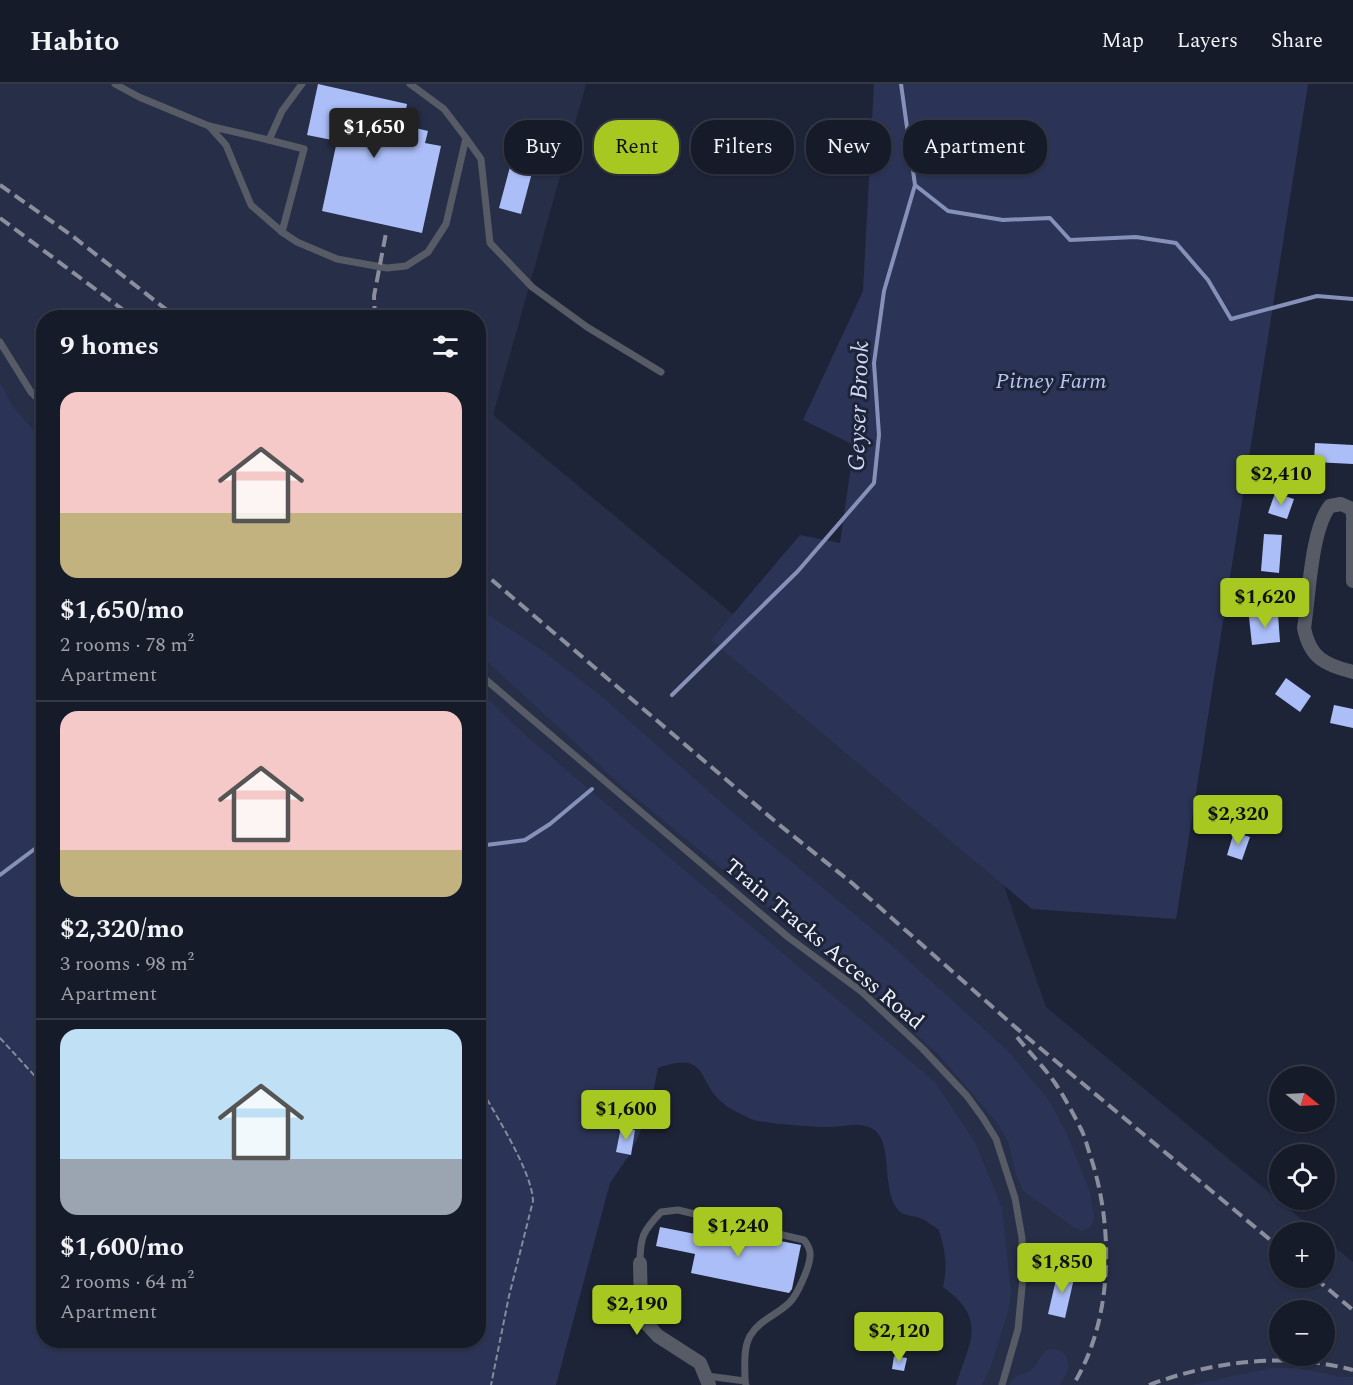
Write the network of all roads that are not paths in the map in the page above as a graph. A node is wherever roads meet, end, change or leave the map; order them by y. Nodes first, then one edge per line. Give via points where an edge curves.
1 (115, 84) edge
2 (302, 84) edge
3 (410, 84) edge
4 (209, 126) junction
5 (466, 138) junction
6 (269, 140) junction
7 (282, 232) junction
8 (0, 342) edge
9 (661, 372) dead end
10 (36, 397) edge
11 (1353, 516) edge
12 (1353, 521) edge
13 (1353, 581) edge
14 (1353, 672) edge
15 (486, 680) edge
16 (640, 1263) joint
17 (708, 1381) edge
18 (745, 1383) edge
19 (1002, 1385) edge

1 - 4 lane
2 - 6 lane via 282,111
3 - 5 lane via 444,109
4 - 6 lane
4 - 7 lane via 226,145 251,205
5 - 7 lane via 446,224 428,252 406,266 387,268 337,259
5 - 9 lane via 481,159 490,243 532,287 587,327
6 - 7 lane via 304,149
8 - 10 lane
11 - 14 street via 1352,509 1341,504 1326,511 1316,542 1304,628 1315,655 1329,665
12 - 13 street
15 - 19 lane, Train Tracks Access Road via 779,930 862,992 967,1096 1000,1149 1022,1238 1018,1329
16 - 17 street via 641,1307 647,1324 658,1336 700,1363
16 - 18 lane via 640,1242 661,1212 678,1210 804,1240 810,1257 801,1282 791,1302 751,1334 745,1351
17 - 18 lane

